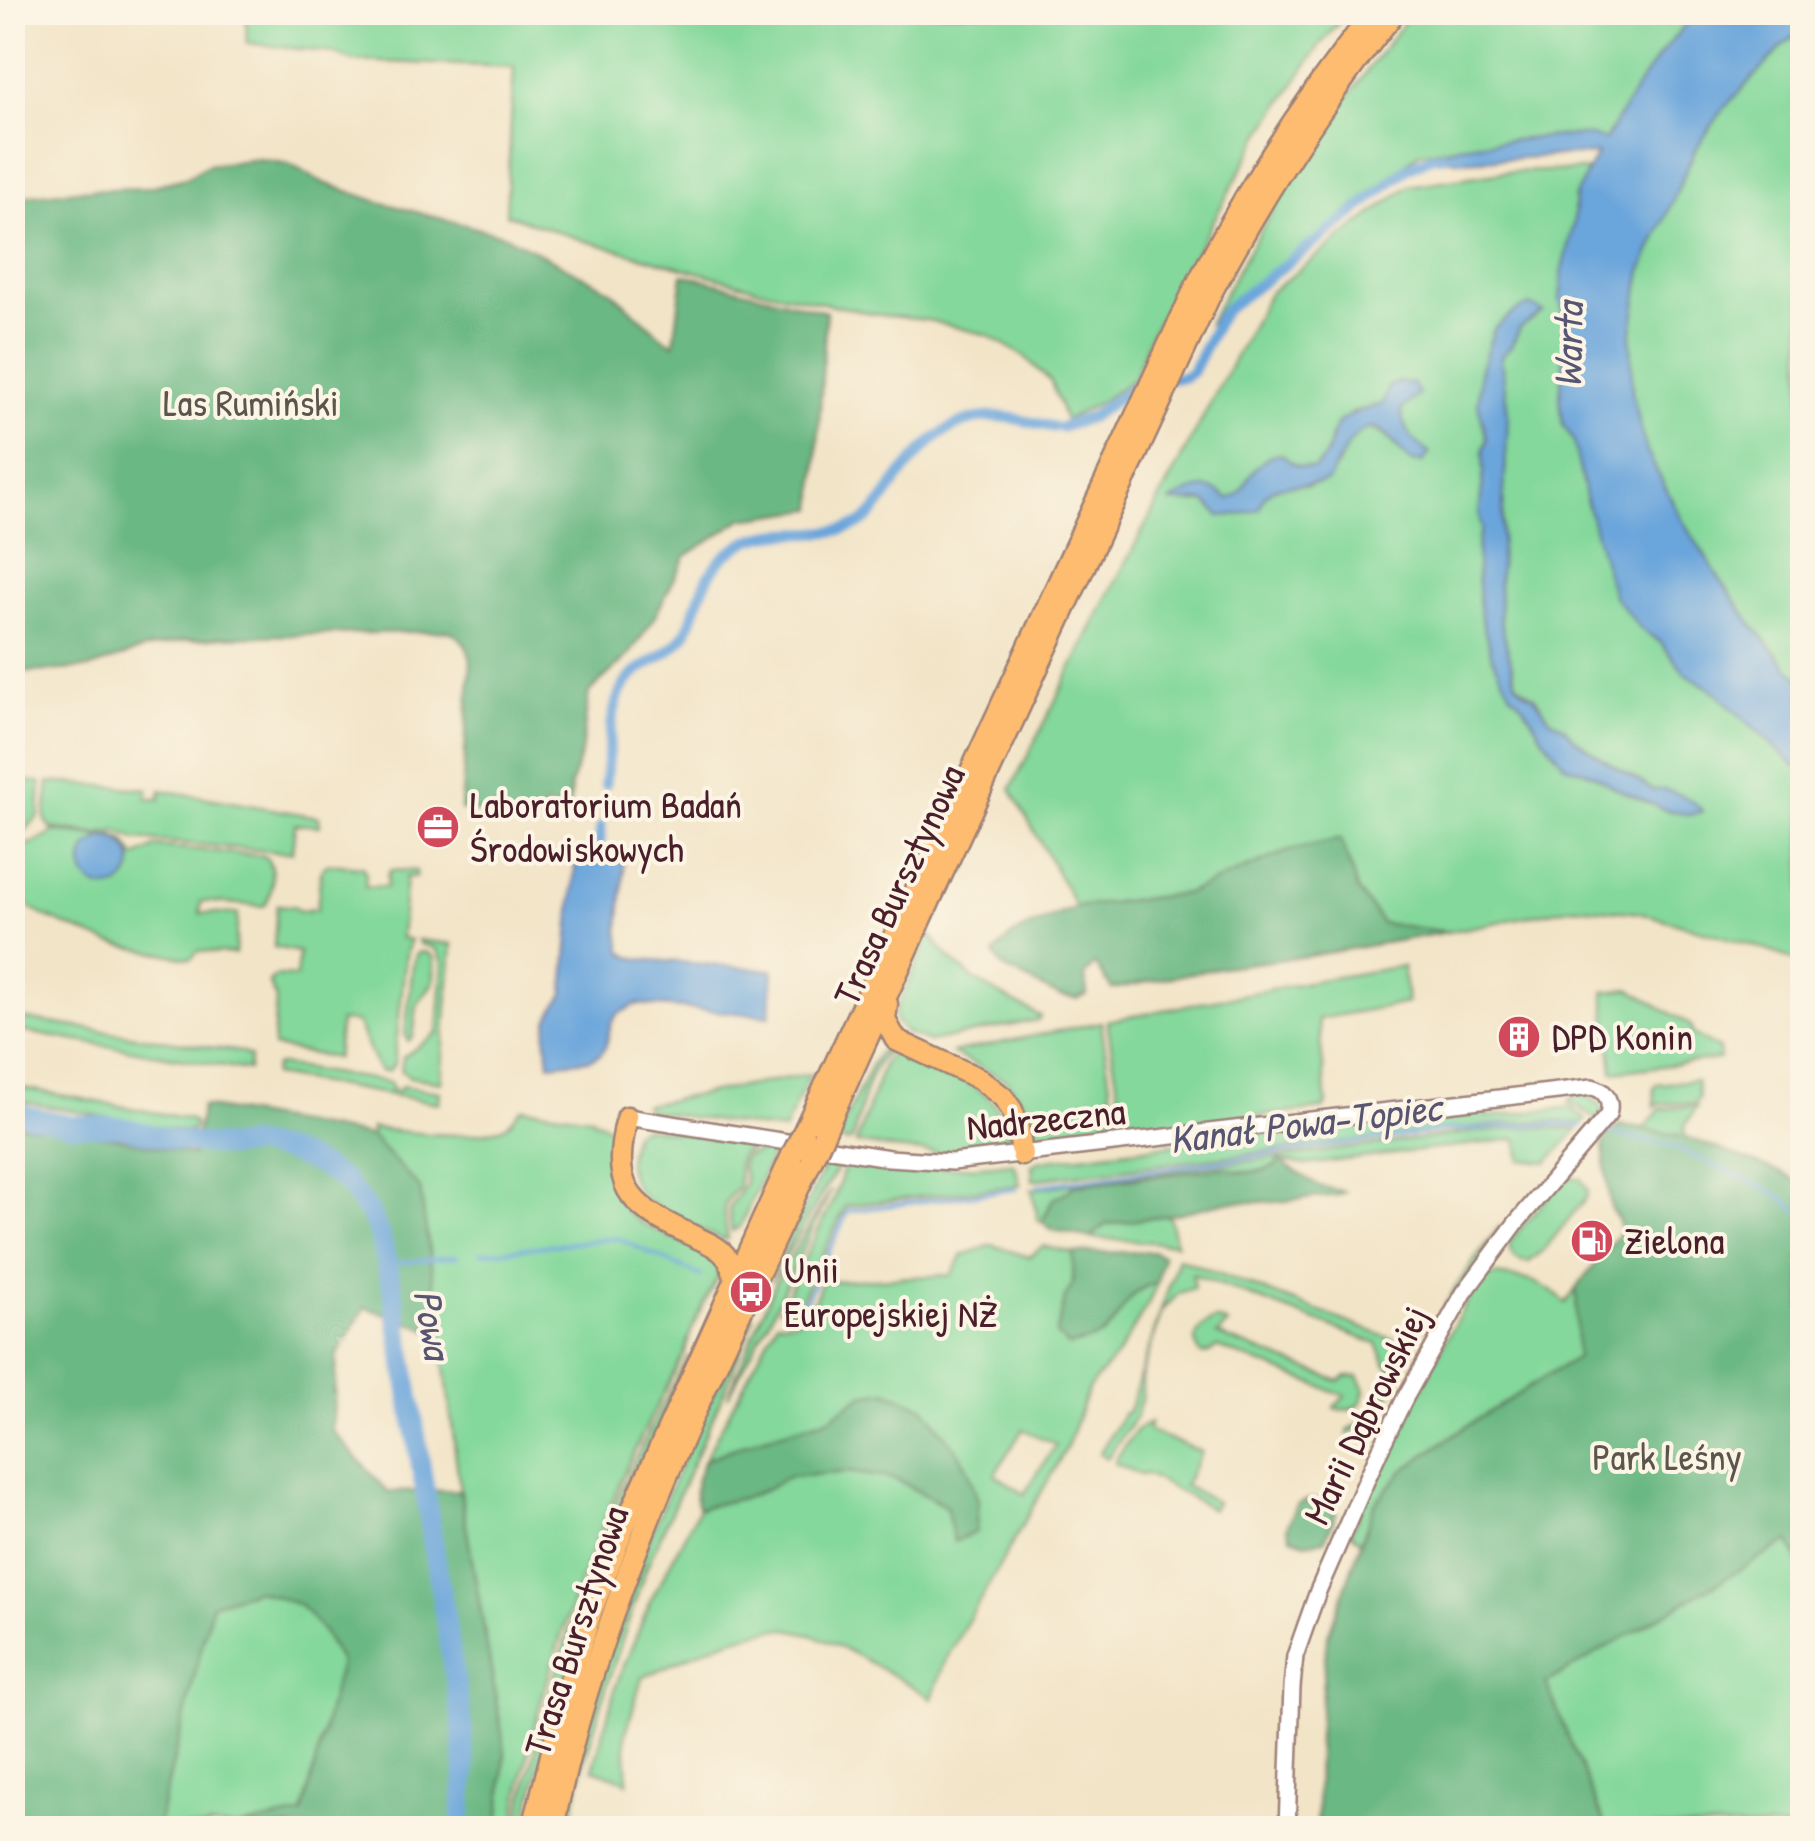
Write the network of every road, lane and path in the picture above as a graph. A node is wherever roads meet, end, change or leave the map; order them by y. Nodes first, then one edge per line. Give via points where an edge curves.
1 (1374, 12) edge
2 (1396, 12) edge
3 (922, 897) junction
4 (888, 992) junction
5 (896, 1040) junction
6 (854, 1068) junction
7 (1592, 1087) joint
8 (627, 1117) joint
9 (813, 1135) junction
10 (1022, 1155) junction
11 (802, 1157) junction
12 (760, 1225) junction
13 (715, 1246) junction
14 (736, 1280) junction
15 (534, 1828) edge
16 (553, 1828) edge
17 (1286, 1828) edge

1 - 3 main road, Trasa Bursztynowa via 1282,137 1208,264
2 - 3 main road, Trasa Bursztynowa via 1299,143 1210,295
3 - 4 main road, Trasa Bursztynowa
3 - 9 main road, Trasa Bursztynowa
4 - 5 main road via 886,1020
4 - 6 main road, Trasa Bursztynowa
5 - 6 main road via 876,1047
5 - 10 main road via 980,1079 1003,1097 1018,1126
6 - 9 main road, Trasa Bursztynowa
7 - 10 street, Nadrzeczna
7 - 17 street, Marii Dąbrowskiej via 1608,1098 1608,1114 1464,1292 1405,1398 1318,1591 1295,1656
8 - 10 street, Nadrzeczna via 899,1160
8 - 13 main road via 620,1172 633,1199
9 - 11 main road, Trasa Bursztynowa, bridge
11 - 12 main road, Trasa Bursztynowa
11 - 16 main road, Trasa Bursztynowa via 630,1564 589,1682
12 - 13 main road via 732,1245
12 - 14 main road, Trasa Bursztynowa
13 - 14 main road
14 - 15 main road, Trasa Bursztynowa via 622,1529 591,1613

